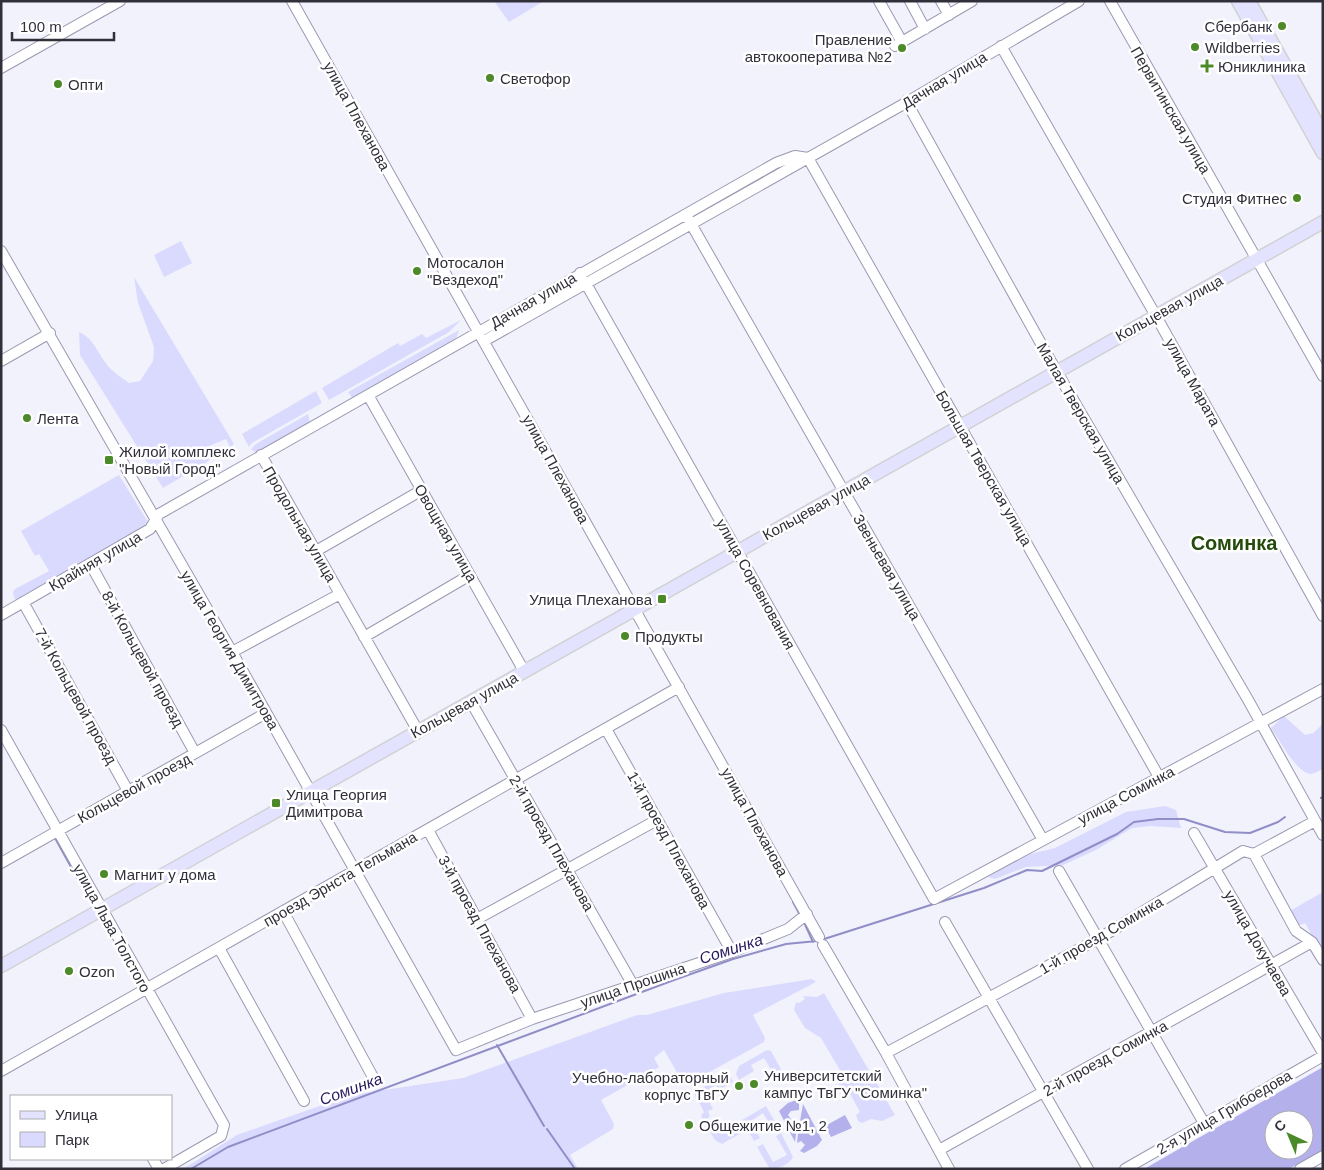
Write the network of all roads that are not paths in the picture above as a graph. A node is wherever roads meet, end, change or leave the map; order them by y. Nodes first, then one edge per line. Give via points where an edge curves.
1 (120, 1) edge
2 (292, 1) edge
3 (879, 1) edge
4 (910, 1) edge
5 (941, 1) edge
6 (972, 1) edge
7 (1079, 1) edge
8 (1110, 1) edge
9 (1238, 1) edge
10 (1249, 1) edge
11 (949, 15) junction
12 (925, 29) junction
13 (1001, 46) junction
14 (1, 68) edge
15 (906, 101) junction
16 (1323, 134) edge
17 (1323, 153) edge
18 (808, 158) junction
19 (688, 220) junction
20 (1323, 222) edge
21 (1, 251) edge
22 (1256, 259) junction
23 (580, 273) junction
24 (586, 284) junction
25 (1156, 316) junction
26 (478, 332) junction
27 (50, 333) junction
28 (484, 341) junction
29 (1, 361) edge
30 (1056, 371) junction
31 (1323, 376) edge
32 (368, 395) junction
33 (960, 425) junction
34 (261, 455) junction
35 (422, 490) junction
36 (844, 492) junction
37 (155, 522) junction
38 (316, 551) junction
39 (737, 551) junction
40 (91, 565) junction
41 (470, 576) junction
42 (340, 594) junction
43 (23, 602) junction
44 (634, 609) junction
45 (1, 615) edge
46 (1323, 616) edge
47 (364, 637) junction
48 (232, 652) junction
49 (524, 671) junction
50 (679, 688) junction
51 (1323, 689) edge
52 (471, 702) junction
53 (266, 713) junction
54 (1260, 723) junction
55 (606, 729) junction
56 (1, 730) edge
57 (418, 731) junction
58 (195, 753) junction
59 (1159, 777) junction
60 (516, 779) junction
61 (128, 791) junction
62 (310, 792) junction
63 (658, 820) junction
64 (1315, 821) junction
65 (58, 830) junction
66 (428, 830) junction
67 (1194, 833) dead end
68 (1323, 835) edge
69 (1043, 840) junction
70 (1254, 854) junction
71 (1, 863) edge
72 (1214, 869) junction
73 (567, 870) junction
74 (355, 871) junction
75 (1059, 871) dead end
76 (932, 895) joint
77 (101, 910) junction
78 (283, 911) junction
79 (807, 914) junction
80 (477, 920) junction
81 (945, 922) dead end
82 (1098, 939) junction
83 (1312, 942) junction
84 (219, 948) junction
85 (732, 952) junction
86 (1323, 960) edge
87 (1270, 965) junction
88 (1, 966) edge
89 (633, 984) junction
90 (146, 988) junction
91 (989, 998) junction
92 (532, 1019) junction
93 (1152, 1032) junction
94 (456, 1050) joint
95 (886, 1053) junction
96 (1323, 1055) edge
97 (1, 1071) edge
98 (374, 1079) dead end
99 (1044, 1092) junction
100 (304, 1101) dead end
101 (1204, 1123) junction
102 (939, 1150) junction
103 (1323, 1156) edge
104 (164, 1169) edge
105 (949, 1169) edge
106 (1088, 1169) edge
107 (1125, 1169) edge
108 (1300, 1169) edge

1 - 14 street
2 - 26 street, улица Плеханова
3 - 12 street via 898,44
4 - 12 street
5 - 11 street
6 - 11 street
7 - 13 street, Дачная улица
8 - 22 street, Первитинская улица
9 - 17 main road
10 - 16 main road
11 - 12 street
13 - 15 street, Дачная улица
13 - 25 street, улица Марата
15 - 18 street, Дачная улица
15 - 30 street, Малая Тверская улица
18 - 19 street, Дачная улица
18 - 33 street, Большая Тверская улица
19 - 23 street, Дачная улица
19 - 24 street, Дачная улица
19 - 36 street, Звеньевая улица
20 - 22 main road, Кольцевая улица
21 - 27 street, улица Георгия Димитрова
22 - 25 main road, Кольцевая улица
22 - 31 street, Первитинская улица
23 - 24 street, улица Соревнования
23 - 26 street, Дачная улица
24 - 28 street, Дачная улица
24 - 39 street, улица Соревнования
25 - 30 main road, Кольцевая улица
25 - 46 street, улица Марата
26 - 28 street, улица Плеханова
26 - 32 street, Дачная улица
27 - 29 street
27 - 37 street, улица Георгия Димитрова
28 - 44 street, улица Плеханова
30 - 33 main road, Кольцевая улица
30 - 54 street, Малая Тверская улица
32 - 34 street, Дачная улица
32 - 35 street, Овощная улица
33 - 36 main road, Кольцевая улица
33 - 59 street, Большая Тверская улица
34 - 37 street, Крайняя улица via 160,514
34 - 38 street, Продольная улица
35 - 38 street
35 - 41 street, Овощная улица
36 - 39 main road, Кольцевая улица
36 - 69 street, Звеньевая улица
37 - 40 street, Крайняя улица via 150,529
37 - 48 street, улица Георгия Димитрова
38 - 42 street, Продольная улица
39 - 44 main road, Кольцевая улица
39 - 76 street, улица Соревнования
40 - 43 street, Крайняя улица
40 - 58 street, 8-й Кольцевой проезд
41 - 47 street
41 - 49 street, Овощная улица
42 - 47 street, Продольная улица
42 - 48 street, Продольная улица
43 - 45 street, Крайняя улица
43 - 61 street, 7-й Кольцевой проезд
44 - 49 main road, Кольцевая улица
44 - 50 street, улица Плеханова
47 - 57 street, Продольная улица
48 - 53 street, улица Георгия Димитрова
49 - 52 main road, Кольцевая улица
50 - 55 street, проезд Эрнста Тельмана
50 - 79 street, улица Плеханова
51 - 54 street, улица Соминка
52 - 57 main road, Кольцевая улица
52 - 60 street, 2-й проезд Плеханова
53 - 58 street, Кольцевой проезд
53 - 62 street, улица Георгия Димитрова
54 - 59 street, улица Соминка
54 - 64 street, Малая Тверская улица
55 - 60 street, проезд Эрнста Тельмана
55 - 63 street, 1-й проезд Плеханова
56 - 65 street, улица Льва Толстого
57 - 62 main road, Кольцевая улица
58 - 61 street, Кольцевой проезд
59 - 69 street, улица Соминка
60 - 66 street, проезд Эрнста Тельмана
60 - 73 street, 2-й проезд Плеханова
61 - 65 street, Кольцевой проезд
62 - 74 street, улица Георгия Димитрова
62 - 77 main road, Кольцевая улица
63 - 73 street
63 - 85 street, 1-й проезд Плеханова
64 - 68 street, Малая Тверская улица
64 - 70 street, 1-й проезд Соминка
65 - 71 street, Кольцевой проезд
65 - 77 street, улица Льва Толстого
66 - 74 street, проезд Эрнста Тельмана
66 - 80 street, 3-й проезд Плеханова
67 - 72 street, улица Докучаева
69 - 76 street, улица Соминка via 934,900
70 - 72 street, 1-й проезд Соминка via 1244,851
70 - 83 street via 1296,931
72 - 82 street, 1-й проезд Соминка
72 - 87 street, улица Докучаева
73 - 80 street
73 - 89 street, 2-й проезд Плеханова
74 - 78 street, проезд Эрнста Тельмана
74 - 94 street, улица Георгия Димитрова
75 - 82 street
77 - 88 main road, Кольцевая улица
77 - 90 street, улица Льва Толстого
78 - 84 street, проезд Эрнста Тельмана
78 - 98 street
79 - 85 street, улица Прошина via 788,929
79 - 95 street, улица Плеханова
80 - 92 street, 3-й проезд Плеханова
81 - 91 street
82 - 91 street, 1-й проезд Соминка
82 - 93 street
83 - 86 street
83 - 87 street, 2-й проезд Соминка
84 - 90 street, проезд Эрнста Тельмана
84 - 100 street
85 - 89 street, улица Прошина
87 - 93 street, 2-й проезд Соминка
87 - 96 street, улица Докучаева
89 - 92 street, улица Прошина
90 - 97 street, проезд Эрнста Тельмана
90 - 104 street, улица Льва Толстого via 224,1125 221,1136
91 - 95 street, 1-й проезд Соминка
91 - 99 street
92 - 94 street, улица Прошина
93 - 99 street, 2-й проезд Соминка
93 - 101 street
95 - 102 street, улица Плеханова
96 - 101 street, 2-я улица Грибоедова
99 - 102 street, 2-й проезд Соминка
99 - 106 street
101 - 107 street, 2-я улица Грибоедова
102 - 105 street, улица Плеханова
103 - 108 street

